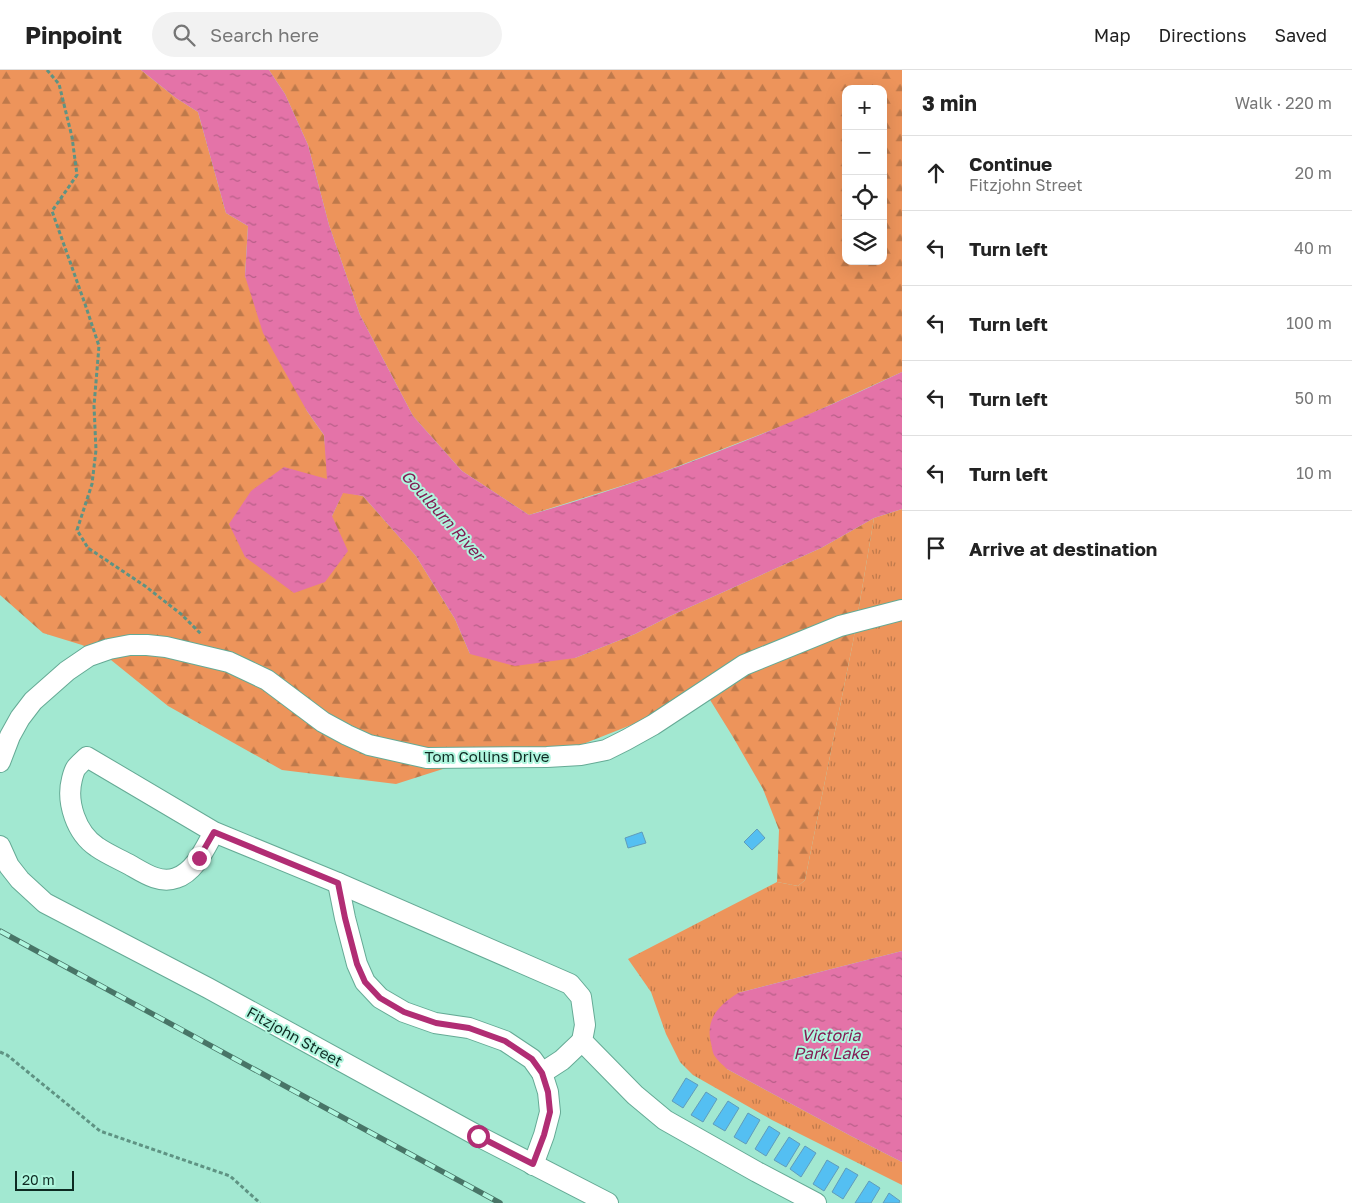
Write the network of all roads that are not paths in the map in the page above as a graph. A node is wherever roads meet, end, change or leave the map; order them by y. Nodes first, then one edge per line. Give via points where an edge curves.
1 (896, 612) edge
2 (0, 762) edge
3 (214, 832) junction
4 (0, 847) edge
5 (338, 883) junction
6 (582, 1041) junction
7 (542, 1073) junction
8 (533, 1164) junction
9 (608, 1203) edge
10 (816, 1203) edge

1 - 2 lane, Tom Collins Drive via 840,626 744,665 626,740 606,750 581,755 427,758 369,745 323,722 266,680 229,662 166,647 130,645 89,656 32,700 10,736
3 - 3 lane via 190,870 168,880 153,877 96,846 84,834 71,802 75,769 87,757
3 - 5 lane
4 - 8 lane, Fitzjohn Street via 20,880 46,903
5 - 6 lane via 570,984 581,997 585,1024
5 - 7 lane via 357,964 365,982 380,998 404,1012 436,1023 469,1028 505,1041 532,1059
6 - 7 lane
6 - 10 lane via 635,1095 665,1120
7 - 8 lane via 550,1112
8 - 9 lane, Fitzjohn Street

